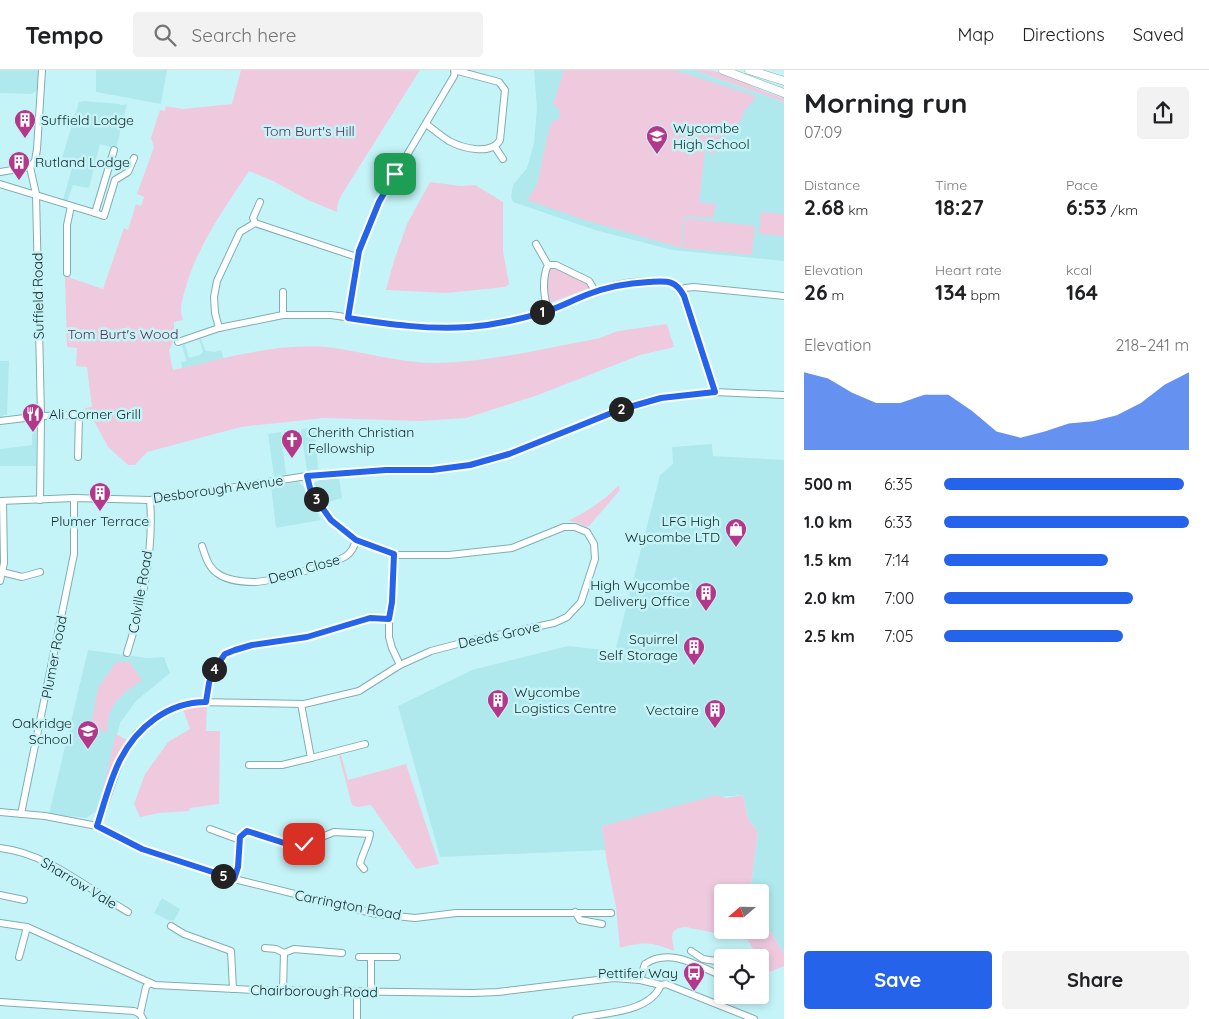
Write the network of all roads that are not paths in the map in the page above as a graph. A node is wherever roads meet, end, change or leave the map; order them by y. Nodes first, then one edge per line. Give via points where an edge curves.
1 (42, 70) edge
2 (454, 70) edge
3 (723, 70) edge
4 (749, 70) edge
5 (784, 81) edge
6 (784, 93) edge
7 (426, 124) junction
8 (495, 147) junction
9 (114, 150) dead end
10 (134, 158) dead end
11 (503, 160) dead end
12 (30, 167) junction
13 (0, 172) edge
14 (0, 184) edge
15 (36, 194) junction
16 (260, 202) dead end
17 (71, 206) junction
18 (95, 212) junction
19 (255, 223) junction
20 (536, 244) dead end
21 (357, 257) junction
22 (548, 265) junction
23 (67, 273) dead end
24 (681, 290) junction
25 (595, 291) junction
26 (283, 292) dead end
27 (784, 296) edge
28 (549, 311) junction
29 (283, 316) junction
30 (348, 318) junction
31 (219, 328) junction
32 (178, 342) dead end
33 (715, 392) junction
34 (784, 395) edge
35 (41, 416) junction
36 (0, 421) edge
37 (78, 457) dead end
38 (307, 476) junction
39 (74, 498) junction
40 (40, 500) junction
41 (150, 500) junction
42 (2, 501) edge
43 (356, 540) junction
44 (202, 546) dead end
45 (394, 554) junction
46 (2, 572) junction
47 (40, 572) dead end
48 (0, 581) edge
49 (389, 619) junction
50 (127, 653) dead end
51 (400, 665) junction
52 (206, 702) junction
53 (301, 704) junction
54 (365, 744) dead end
55 (311, 758) junction
56 (249, 766) dead end
57 (0, 812) edge
58 (21, 814) junction
59 (97, 826) junction
60 (210, 829) dead end
61 (240, 840) junction
62 (0, 848) edge
63 (364, 869) dead end
64 (234, 879) junction
65 (0, 896) edge
66 (24, 900) dead end
67 (128, 912) dead end
68 (575, 912) junction
69 (611, 913) dead end
70 (0, 923) edge
71 (602, 924) dead end
72 (171, 926) dead end
73 (27, 927) junction
74 (265, 948) dead end
75 (691, 952) dead end
76 (284, 953) junction
77 (342, 953) dead end
78 (19, 957) dead end
79 (359, 957) dead end
80 (397, 957) dead end
81 (371, 958) junction
82 (703, 959) junction
83 (714, 961) edge
84 (700, 967) junction
85 (714, 973) edge
86 (640, 980) junction
87 (150, 983) junction
88 (661, 985) junction
89 (233, 989) junction
90 (283, 990) junction
91 (357, 991) junction
92 (371, 991) junction
93 (0, 1002) edge
94 (142, 1017) edge
95 (357, 1019) edge
96 (576, 1019) edge
97 (754, 1019) edge

1 - 12 street, Suffield Road via 36,158
2 - 7 street via 454,76
2 - 8 street via 499,82 504,88 500,140
3 - 6 main road
4 - 5 main road
7 - 8 street via 464,146
7 - 21 street via 379,202
8 - 11 street
9 - 18 street
10 - 18 street via 128,172 115,180 104,216
12 - 13 street
12 - 15 street, Suffield Road
14 - 15 street
15 - 17 street
15 - 35 street, Suffield Road
16 - 19 street via 253,218
17 - 18 street
17 - 23 street via 67,225
19 - 21 street
19 - 31 street via 240,232 217,282 214,297
20 - 22 street
21 - 30 street
22 - 25 street via 556,265 589,281
22 - 28 street via 544,273 545,302
24 - 25 street via 667,281 633,282
24 - 27 street via 694,287
24 - 33 street
25 - 28 street
26 - 29 street
28 - 30 street via 469,327 413,327
29 - 30 street via 311,314
29 - 31 street
31 - 32 street
33 - 34 street, Desborough Avenue
33 - 38 street, Desborough Avenue via 661,398 619,410 509,454 470,465
35 - 36 street
35 - 37 street via 79,415
35 - 40 street, Suffield Road
38 - 41 street, Desborough Avenue
38 - 43 street, Deeds Grove via 311,492 331,520
39 - 40 street, Desborough Avenue
39 - 41 street, Desborough Avenue
39 - 58 street, Plumer Road via 74,554
40 - 42 street, Desborough Avenue
41 - 50 street, Colville Road via 146,573
42 - 46 street
43 - 44 street, Dean Close via 346,557 256,582 244,582 217,573 208,562
43 - 45 street, Deeds Grove
45 - 49 street
45 - 51 street, Deeds Grove via 449,555 512,548 564,527 575,527 587,532 594,544 595,559 581,602 567,617 554,623 431,651
46 - 47 street via 22,577
46 - 48 street
49 - 51 street via 389,637
49 - 52 street via 370,618 307,637 252,645 225,654 212,672
51 - 53 street, Deeds Grove via 359,691
52 - 53 street, Deeds Grove
52 - 59 street, Deeds Grove via 173,708 136,734 120,760
53 - 55 street
54 - 55 street
55 - 56 street
57 - 58 street, Carrington Road
58 - 59 street, Carrington Road
59 - 64 street, Carrington Road via 142,849
60 - 61 street
61 - 63 street via 247,831 284,843 304,844 334,832 370,834 360,864
61 - 64 street
62 - 67 street, Sharrow Vale via 48,863
64 - 68 street, Carrington Road via 376,914 415,918 456,913
65 - 66 street
68 - 69 street, Carrington Road
68 - 71 street via 580,920
70 - 73 street, Chairborough Road
72 - 89 street via 231,951
73 - 78 street
73 - 87 street, Chairborough Road
74 - 76 street
75 - 82 street
76 - 77 street via 294,949
76 - 90 street
79 - 81 street
80 - 81 street
81 - 92 street
82 - 83 street
82 - 84 street
84 - 85 street
84 - 86 street via 678,958 661,956 645,964
86 - 88 street, Chairborough Road
86 - 92 street, Chairborough Road via 614,978 498,992
87 - 89 street, Chairborough Road
87 - 94 street via 146,987
88 - 96 street via 656,995 644,1004
88 - 97 street, Chairborough Road via 666,984
89 - 90 street, Chairborough Road
90 - 91 street, Chairborough Road
91 - 92 street, Chairborough Road
91 - 95 street
93 - 94 street via 134,1012

